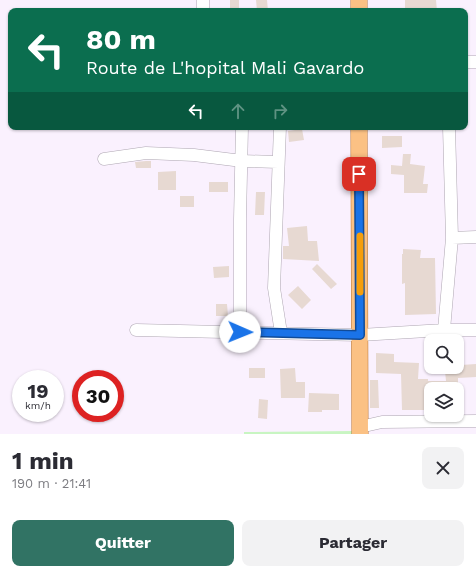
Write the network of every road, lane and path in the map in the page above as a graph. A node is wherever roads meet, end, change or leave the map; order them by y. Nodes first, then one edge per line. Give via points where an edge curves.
1 (242, 130) edge
2 (280, 130) edge
3 (359, 130) edge
4 (449, 130) edge
5 (104, 159) dead end
6 (242, 161) junction
7 (278, 162) junction
8 (476, 237) edge
9 (452, 238) junction
10 (136, 330) dead end
11 (444, 330) junction
12 (476, 330) edge
13 (240, 332) junction
14 (282, 333) junction
15 (360, 335) junction
16 (476, 421) edge
17 (360, 431) edge

1 - 6 street
2 - 7 street
3 - 15 main road
4 - 9 street
5 - 6 street via 146,154 194,155
6 - 7 street
6 - 13 street
7 - 14 street via 274,288
8 - 9 street
9 - 11 street
10 - 13 street
11 - 12 street
11 - 15 street
13 - 14 street
14 - 15 street
15 - 17 main road
16 - 17 street via 382,422

